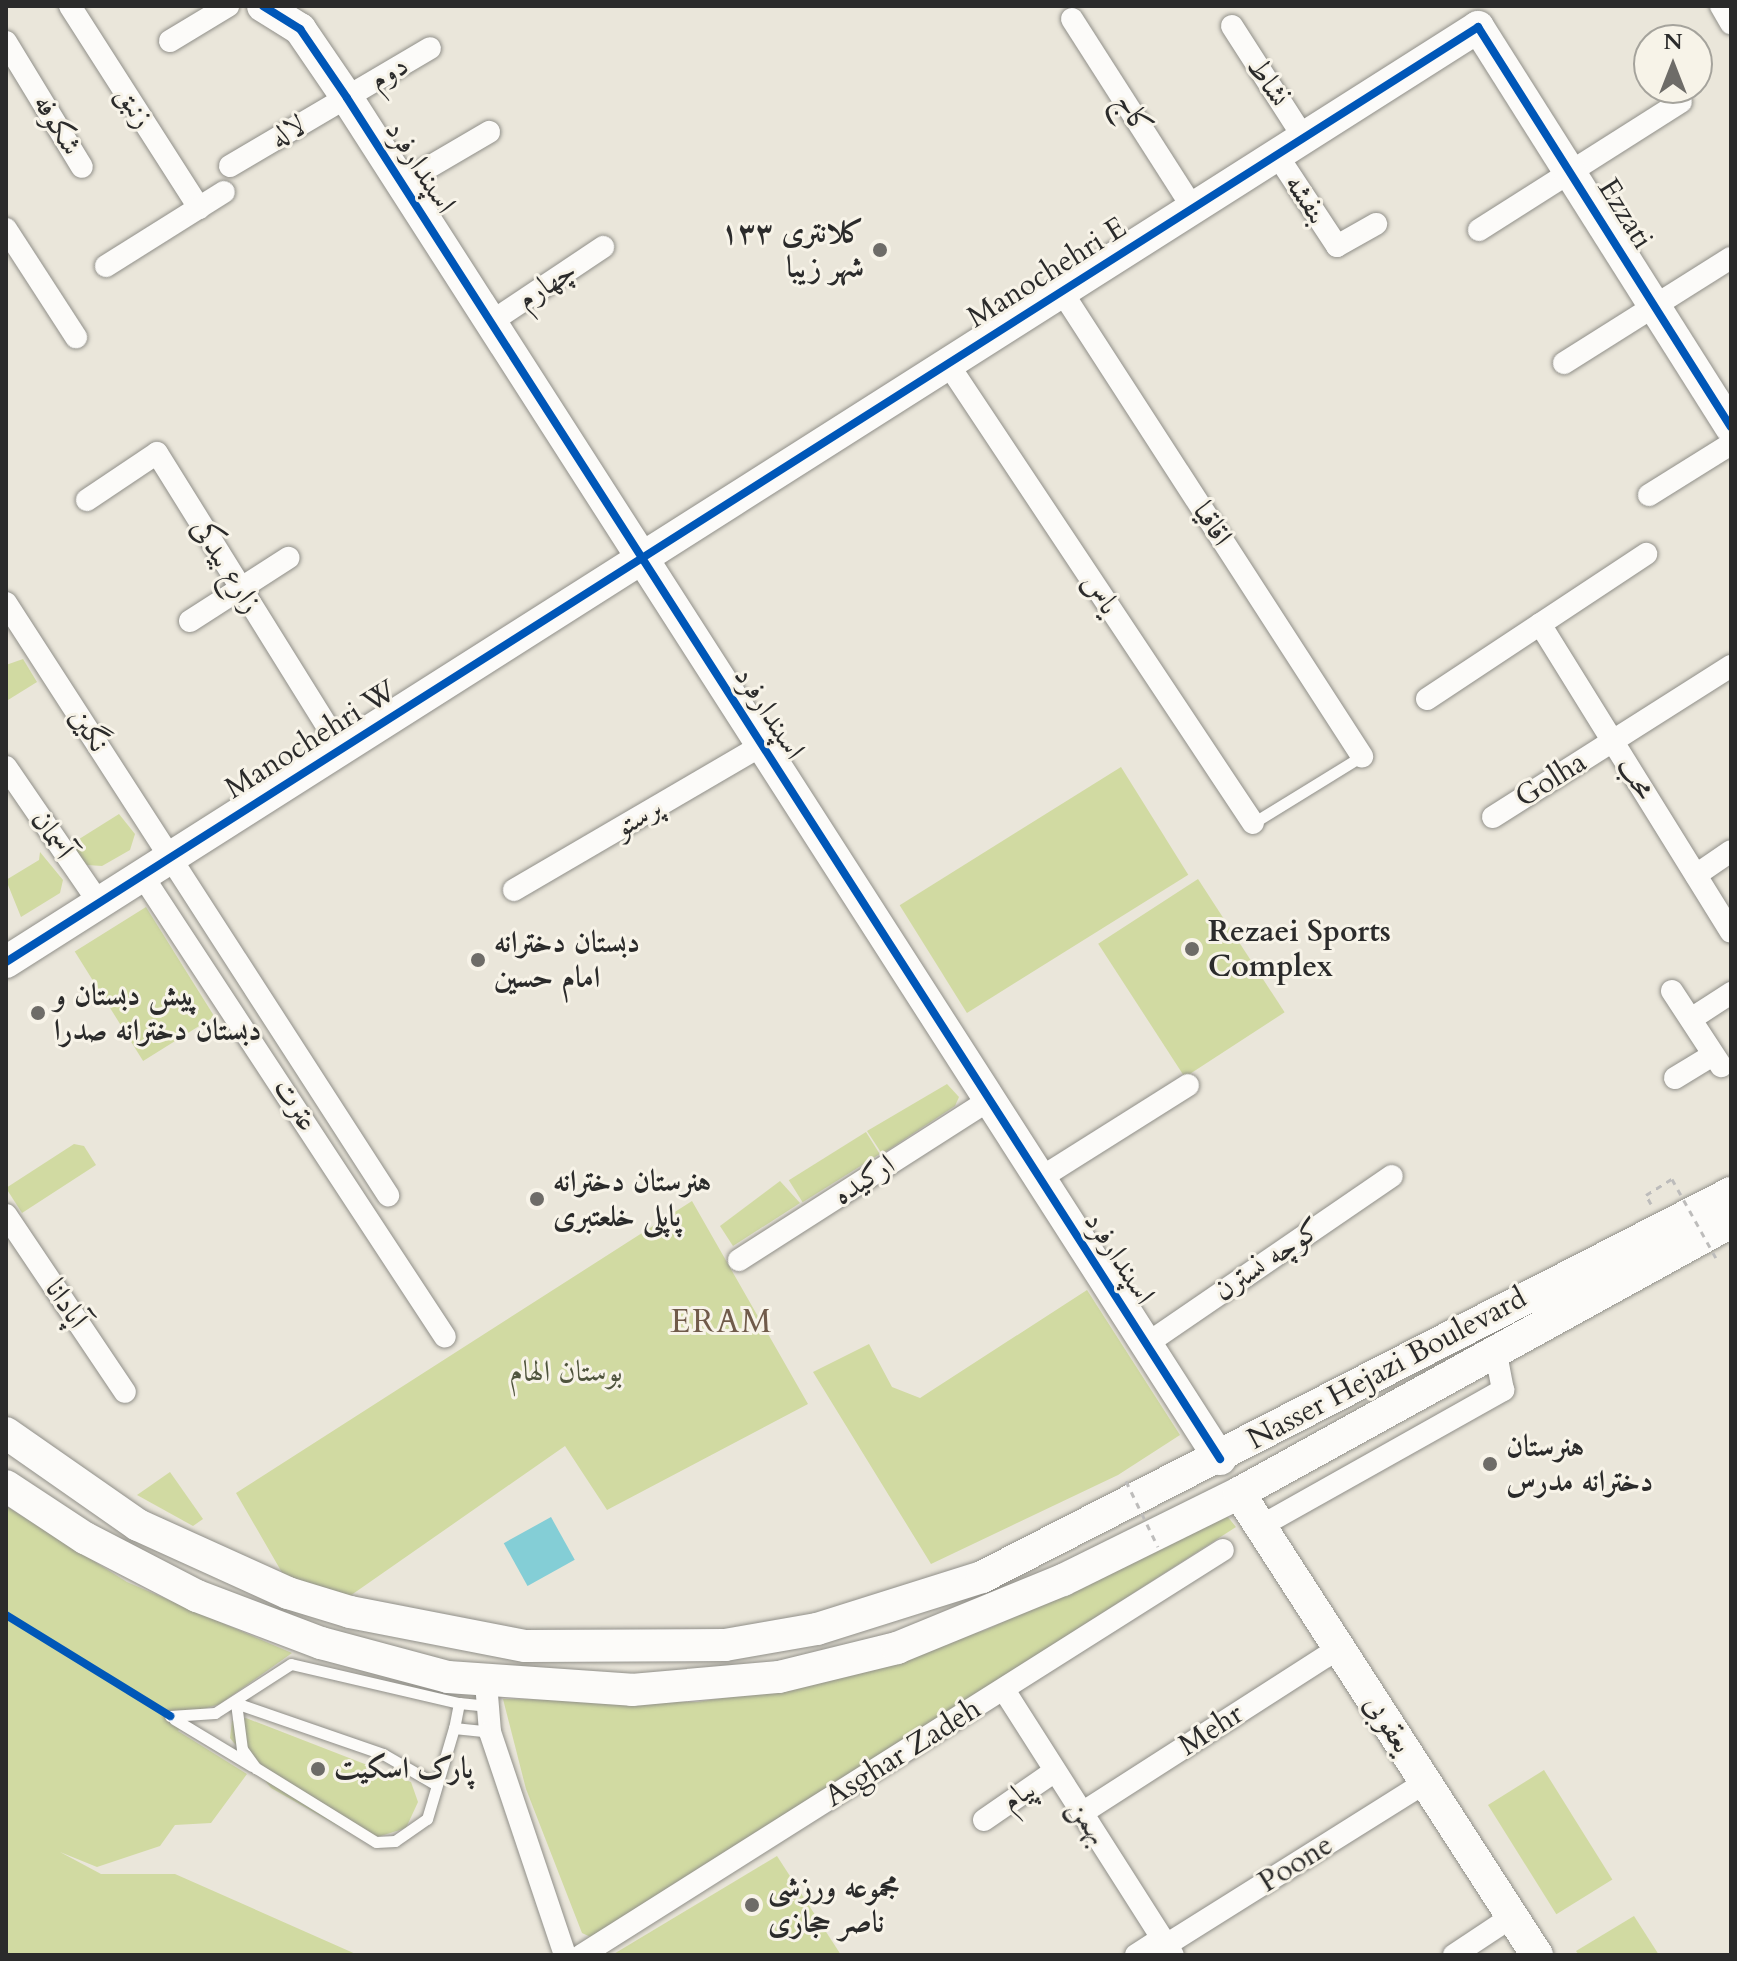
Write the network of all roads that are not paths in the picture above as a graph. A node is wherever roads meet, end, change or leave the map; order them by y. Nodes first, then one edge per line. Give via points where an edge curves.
1 (70, 6) edge
2 (228, 6) edge
3 (263, 6) edge
4 (1721, 6) edge
5 (1072, 19) dead end
6 (1731, 23) edge
7 (1232, 26) dead end
8 (1478, 27) joint
9 (170, 41) dead end
10 (6, 42) edge
11 (430, 48) dead end
12 (347, 98) junction
13 (1678, 104) edge
14 (489, 132) dead end
15 (1304, 138) junction
16 (1277, 155) junction
17 (230, 166) dead end
18 (82, 167) dead end
19 (1569, 170) junction
20 (402, 183) junction
21 (224, 192) dead end
22 (199, 208) junction
23 (1193, 208) junction
24 (1376, 224) dead end
25 (6, 229) edge
26 (1479, 230) dead end
27 (603, 247) dead end
28 (1731, 258) edge
29 (106, 266) dead end
30 (1062, 292) junction
31 (1654, 306) junction
32 (491, 322) junction
33 (76, 337) dead end
34 (1564, 363) dead end
35 (948, 364) junction
36 (1731, 427) edge
37 (1731, 444) edge
38 (1649, 495) dead end
39 (87, 500) dead end
40 (1646, 554) dead end
41 (288, 558) dead end
42 (642, 558) junction
43 (239, 589) junction
44 (6, 603) edge
45 (190, 621) dead end
46 (1540, 624) junction
47 (1731, 666) edge
48 (1427, 699) dead end
49 (1613, 741) junction
50 (762, 745) junction
51 (341, 749) junction
52 (1362, 756) joint
53 (6, 767) edge
54 (1493, 817) dead end
55 (1253, 823) joint
56 (1731, 851) edge
57 (172, 857) junction
58 (142, 875) junction
59 (1696, 875) junction
60 (514, 890) dead end
61 (99, 903) junction
62 (1731, 932) edge
63 (6, 962) edge
64 (1672, 991) dead end
65 (1731, 993) edge
66 (1691, 1019) junction
67 (1675, 1078) dead end
68 (1188, 1085) dead end
69 (989, 1100) junction
70 (1731, 1172) edge
71 (1392, 1176) dead end
72 (1039, 1179) junction
73 (1731, 1193) edge
74 (388, 1195) dead end
75 (6, 1215) edge
76 (1731, 1222) edge
77 (1724, 1250) edge
78 (739, 1260) dead end
79 (1521, 1295) junction
80 (1544, 1329) junction
81 (445, 1337) dead end
82 (1145, 1345) junction
83 (1496, 1355) junction
84 (125, 1392) dead end
85 (6, 1433) edge
86 (1220, 1459) junction
87 (6, 1486) edge
88 (1239, 1493) junction
89 (1261, 1526) junction
90 (1223, 1550) dead end
91 (1339, 1648) junction
92 (1004, 1690) junction
93 (486, 1695) junction
94 (236, 1703) junction
95 (459, 1703) junction
96 (454, 1728) junction
97 (490, 1732) junction
98 (256, 1768) junction
99 (1055, 1771) junction
100 (1426, 1782) junction
101 (435, 1784) junction
102 (1082, 1813) junction
103 (984, 1820) dead end
104 (1513, 1916) junction
105 (1167, 1946) edge
106 (565, 1955) edge
107 (582, 1955) edge
108 (1136, 1955) edge
109 (1454, 1955) edge
110 (1537, 1955) edge

1 - 22 street, زنبق
2 - 9 street
3 - 12 street, اسپندارفرد via 300,29
4 - 6 street
5 - 23 street, کاج
7 - 15 street, نشاط
8 - 15 street, Manochehri E
8 - 19 street, Ezzati
10 - 18 street, شکوفه
11 - 12 street, دوم
12 - 17 street, لاله
12 - 20 street, اسپندارفرد
13 - 19 street
14 - 20 street
15 - 16 street, Manochehri E
16 - 23 street, Manochehri E
16 - 24 street, بنفشه via 1337,246
19 - 26 street
19 - 31 street, Ezzati
20 - 32 street, اسپندارفرد
21 - 22 street
22 - 29 street
23 - 30 street, Manochehri E
25 - 33 street
27 - 32 street, چهارم
28 - 31 street
30 - 35 street, Manochehri E
30 - 52 street, اقاقیا
31 - 34 street
31 - 36 street, Ezzati
32 - 42 street, اسپندارفرد
35 - 42 street, Manochehri E
35 - 55 street, یاس
37 - 38 street
39 - 43 street, زارع بیدکی via 157,453
40 - 46 street
41 - 43 street
42 - 50 street, اسپندارفرد
42 - 51 street, Manochehri W
43 - 45 street
43 - 51 street, زارع بیدکی
44 - 57 street, نگین
46 - 48 street
46 - 49 street, محب
47 - 49 street, Golha
49 - 54 street, Golha
49 - 59 street, محب
50 - 60 street, پرستو
50 - 69 street, اسپندارفرد
51 - 57 street, Manochehri W
52 - 55 lane
53 - 61 street, آسمان
56 - 59 street
57 - 58 street, Manochehri W
57 - 74 street, نگین
58 - 61 street, Manochehri W
58 - 81 street, عترت
59 - 62 street, محب
61 - 63 street, Manochehri W
64 - 66 street
65 - 66 street
66 - 67 street via 1717,1060
68 - 72 street
69 - 72 street, اسپندارفرد
69 - 78 street, ارکیده
70 - 79 street
71 - 82 street, کوچه نسترن
72 - 82 street, اسپندارفرد
73 - 79 street, Nasser Hejazi Boulevard
75 - 84 street, آپادانا
76 - 80 street, Nasser Hejazi Boulevard
77 - 80 street
79 - 86 street, Nasser Hejazi Boulevard
80 - 83 street, Nasser Hejazi Boulevard
82 - 86 street, اسپندارفرد
83 - 88 street, Nasser Hejazi Boulevard
83 - 89 street via 1503,1390
85 - 86 street, Nasser Hejazi Boulevard via 138,1525 288,1593 439,1633 525,1646 644,1650 756,1640 897,1608 1070,1538
87 - 93 street, Nasser Hejazi Boulevard via 85,1538 197,1596 321,1643
88 - 89 street, یعقوبی
88 - 93 street, Nasser Hejazi Boulevard via 1016,1603 860,1659 691,1688
89 - 91 street, یعقوبی
90 - 92 street, Asghar Zadeh
91 - 100 street, یعقوبی
91 - 102 street, Mehr
92 - 99 street, بهمن
92 - 107 street, Asghar Zadeh
93 - 95 lane
93 - 97 street
94 - 95 lane via 291,1664
94 - 98 lane via 242,1749
94 - 98 lane via 215,1713 170,1716
94 - 101 lane via 383,1754
95 - 96 lane
96 - 97 lane
96 - 101 lane
97 - 106 street
98 - 101 lane via 376,1842 420,1826
99 - 102 street, بهمن
99 - 103 street, پیام
100 - 104 street, یعقوبی
100 - 105 street, Poone
102 - 105 street, بهمن
104 - 109 street
104 - 110 street, یعقوبی
105 - 108 street, Poone

